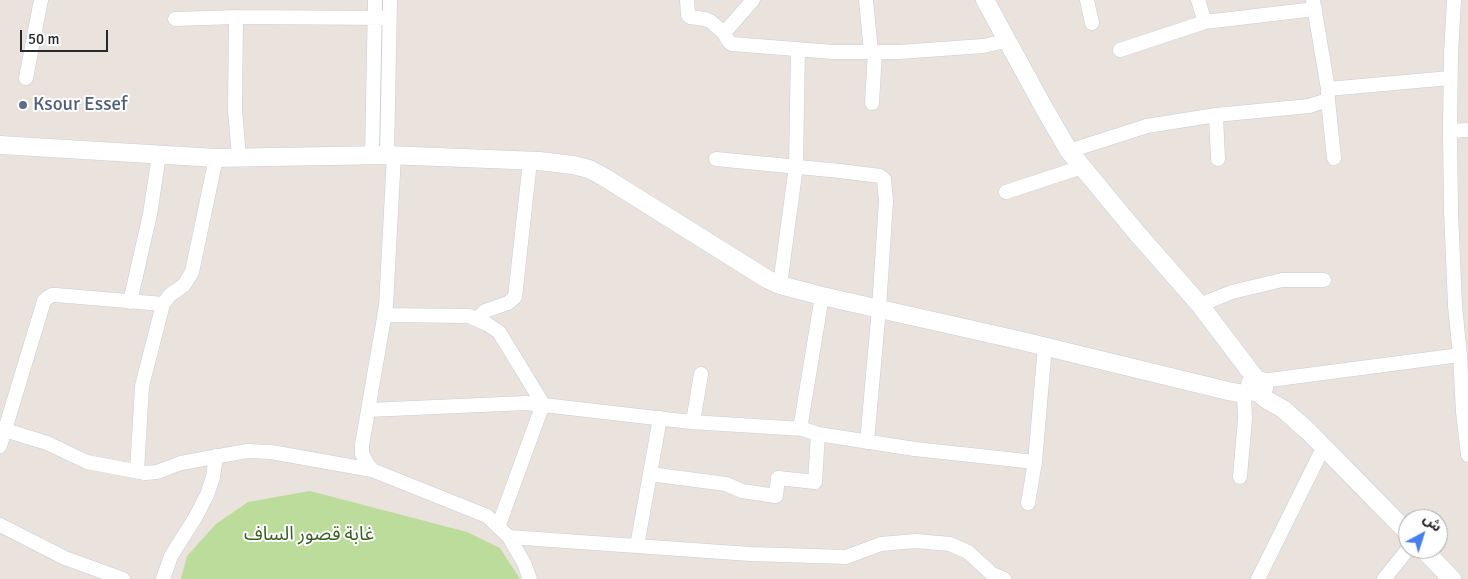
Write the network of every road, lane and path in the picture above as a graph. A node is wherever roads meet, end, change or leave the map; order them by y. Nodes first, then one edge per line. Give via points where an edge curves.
1 (42, 0) edge
2 (375, 0) edge
3 (390, 0) edge
4 (687, 0) edge
5 (754, 0) edge
6 (866, 0) edge
7 (985, 0) edge
8 (1087, 0) edge
9 (1198, 0) edge
10 (1454, 0) edge
11 (1314, 5) edge
12 (236, 17) junction
13 (375, 18) junction
14 (390, 18) junction
15 (175, 19) dead end
16 (1205, 22) junction
17 (1092, 23) dead end
18 (724, 33) junction
19 (1006, 41) junction
20 (798, 49) junction
21 (1120, 50) dead end
22 (873, 52) junction
23 (26, 78) dead end
24 (1450, 78) junction
25 (1328, 95) junction
26 (872, 103) dead end
27 (1216, 115) junction
28 (1468, 130) edge
29 (1450, 131) junction
30 (0, 145) edge
31 (1069, 150) junction
32 (159, 155) junction
33 (385, 155) junction
34 (240, 157) junction
35 (216, 158) junction
36 (1334, 158) dead end
37 (716, 159) dead end
38 (1218, 159) dead end
39 (530, 161) junction
40 (796, 166) junction
41 (1082, 167) junction
42 (1006, 192) dead end
43 (1324, 280) dead end
44 (780, 286) junction
45 (822, 296) junction
46 (130, 302) junction
47 (164, 304) junction
48 (1200, 304) junction
49 (879, 308) junction
50 (384, 315) junction
51 (478, 318) junction
52 (1045, 346) junction
53 (1460, 355) junction
54 (701, 374) dead end
55 (1256, 387) junction
56 (543, 404) junction
57 (368, 410) junction
58 (660, 418) junction
59 (691, 422) junction
60 (5, 430) junction
61 (804, 430) junction
62 (818, 434) junction
63 (867, 442) junction
64 (0, 446) edge
65 (1324, 446) junction
66 (1468, 451) edge
67 (216, 456) junction
68 (1035, 462) junction
69 (372, 470) junction
70 (137, 471) junction
71 (650, 474) junction
72 (1240, 478) dead end
73 (1028, 503) dead end
74 (1398, 523) edge
75 (0, 526) edge
76 (498, 527) junction
77 (509, 537) junction
78 (637, 546) junction
79 (1400, 559) edge
80 (1433, 559) edge
81 (123, 579) edge
82 (163, 579) edge
83 (530, 579) edge
84 (1004, 579) edge
85 (1258, 579) edge
86 (1384, 579) edge
87 (1452, 579) edge

1 - 23 street
2 - 13 street
3 - 14 street
4 - 18 street via 686,12 690,17 705,19
5 - 18 street
6 - 22 street
7 - 19 street
8 - 17 street
9 - 16 street
10 - 24 street
11 - 16 street
11 - 25 street
12 - 13 street
12 - 15 street
12 - 34 street via 235,110
13 - 14 street
13 - 33 street
14 - 33 street
16 - 21 street
18 - 20 street via 732,44
19 - 22 street via 983,46
19 - 31 street
20 - 22 street
20 - 40 street
22 - 26 street
24 - 25 street
24 - 29 street
25 - 27 street via 1309,106
25 - 36 street
27 - 31 street via 1146,126
27 - 38 street
28 - 29 street
29 - 53 street via 1455,306
30 - 32 street
31 - 41 street
32 - 35 street
32 - 46 street via 150,214
33 - 34 street
33 - 39 street
33 - 50 street
34 - 35 street
35 - 47 street via 192,272 184,285
37 - 40 street
39 - 44 street via 573,165 595,172
39 - 51 street via 515,297 485,311
40 - 44 street
40 - 49 street via 884,179 886,201
41 - 42 street
41 - 48 street
43 - 48 street via 1282,280 1232,292
44 - 45 street
45 - 49 street
45 - 61 street via 801,423
46 - 47 street
46 - 60 street via 52,295 44,301
47 - 70 street via 142,386
48 - 55 street
49 - 52 street
49 - 63 street
50 - 51 street
50 - 57 street
51 - 56 street via 499,332
52 - 55 street
52 - 68 street
53 - 55 street
53 - 66 street via 1462,412
54 - 59 street
55 - 65 street via 1280,400 1283,409
55 - 72 street via 1245,419
56 - 57 street
56 - 58 street
56 - 76 street
57 - 69 street via 362,454
58 - 59 street
58 - 71 street
59 - 61 street
60 - 64 street
60 - 70 street via 47,443 87,462
61 - 62 street
62 - 63 street
62 - 71 street via 815,482 778,478 776,496 742,491 726,484
63 - 68 street
65 - 74 street
65 - 85 street
67 - 69 street via 247,451 271,452
67 - 70 street via 157,472
67 - 82 street via 212,485 171,556
68 - 73 street
69 - 76 street via 486,516
71 - 78 street
75 - 81 street via 65,558
76 - 77 street
77 - 78 street
77 - 83 street
78 - 84 street via 846,557 881,544 916,541 950,544 968,552 992,574
79 - 86 street
80 - 87 street

